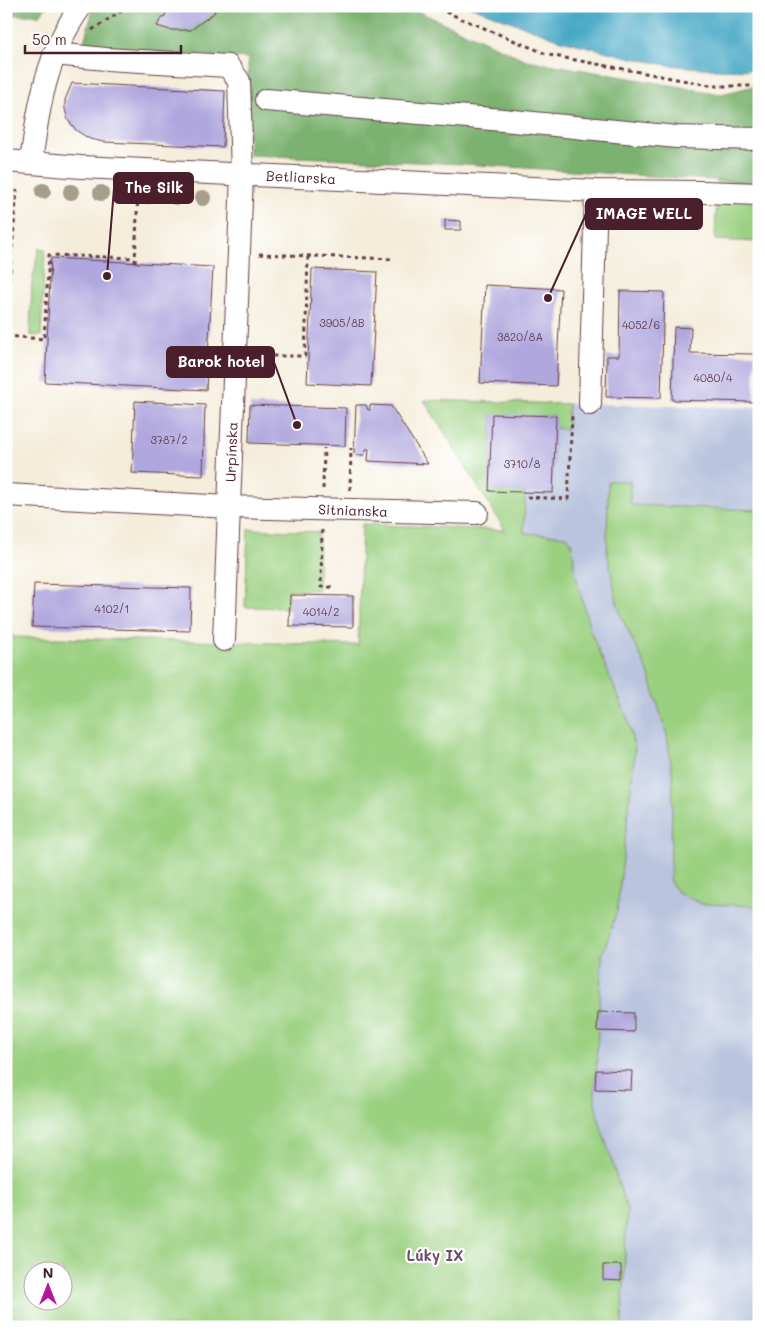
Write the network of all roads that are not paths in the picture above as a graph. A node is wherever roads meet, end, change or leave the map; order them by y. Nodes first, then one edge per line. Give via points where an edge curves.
1 (81, 6) edge
2 (54, 54) junction
3 (266, 100) dead end
4 (759, 139) edge
5 (6, 161) edge
6 (31, 163) junction
7 (242, 174) junction
8 (12, 184) edge
9 (596, 191) junction
10 (759, 194) edge
11 (581, 408) road end
12 (6, 495) edge
13 (229, 507) junction
14 (477, 513) dead end
15 (224, 640) dead end

1 - 2 street
2 - 6 street via 37,115
2 - 7 street, Urpínska via 228,66 239,81
3 - 4 street via 677,137
5 - 6 street, Betliarska
6 - 7 street, Betliarska
6 - 8 street
7 - 9 street, Betliarska
7 - 13 street, Urpínska
9 - 10 street, Betliarska
9 - 11 street
12 - 13 street
13 - 14 street, Sitnianska
13 - 15 street, Urpínska

